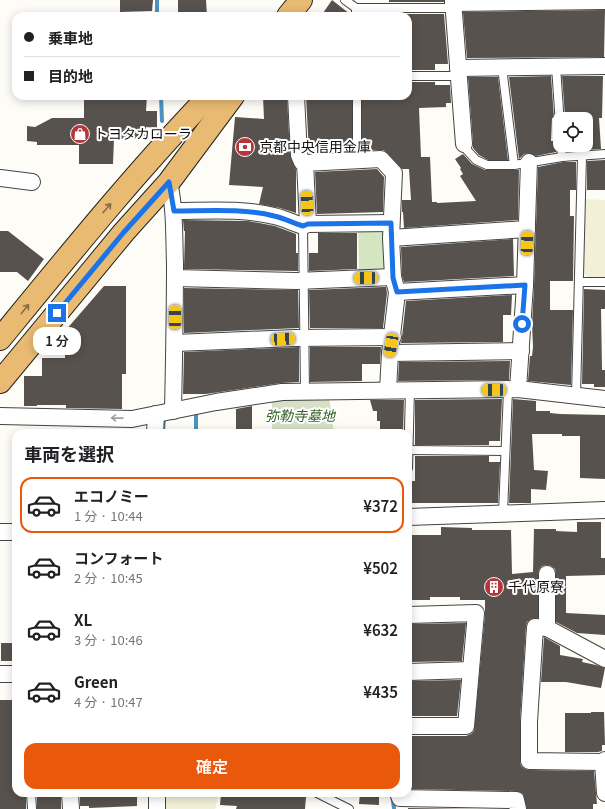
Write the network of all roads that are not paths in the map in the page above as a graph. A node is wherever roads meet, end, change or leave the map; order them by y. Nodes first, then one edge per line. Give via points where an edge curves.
1 (301, 0) edge
2 (345, 0) edge
3 (605, 1) edge
4 (453, 4) edge
5 (291, 12) edge
6 (356, 12) edge
7 (605, 66) edge
8 (502, 67) junction
9 (556, 67) junction
10 (458, 72) junction
11 (412, 76) edge
12 (205, 100) edge
13 (220, 100) edge
14 (230, 100) edge
15 (296, 100) edge
16 (357, 100) edge
17 (559, 112) edge
18 (464, 144) joint
19 (562, 152) edge
20 (605, 154) edge
21 (582, 156) junction
22 (562, 157) junction
23 (357, 160) junction
24 (522, 163) junction
25 (305, 164) junction
26 (0, 178) edge
27 (32, 182) dead end
28 (169, 182) junction
29 (174, 211) junction
30 (306, 225) junction
31 (527, 229) junction
32 (391, 231) junction
33 (175, 278) junction
34 (304, 280) junction
35 (579, 282) junction
36 (605, 282) edge
37 (395, 284) junction
38 (525, 285) junction
39 (393, 337) junction
40 (304, 338) junction
41 (0, 339) edge
42 (175, 343) junction
43 (521, 351) junction
44 (390, 353) junction
45 (0, 361) edge
46 (0, 382) edge
47 (513, 389) junction
48 (388, 390) junction
49 (410, 390) junction
50 (304, 391) junction
51 (576, 396) junction
52 (605, 399) edge
53 (173, 411) junction
54 (156, 414) junction
55 (0, 416) edge
56 (155, 429) edge
57 (409, 429) edge
58 (412, 450) edge
59 (505, 451) junction
60 (605, 510) edge
61 (503, 513) junction
62 (412, 517) edge
63 (0, 532) edge
64 (12, 532) edge
65 (547, 574) dead end
66 (412, 615) edge
67 (547, 628) junction
68 (605, 659) edge
69 (471, 670) junction
70 (412, 672) edge
71 (0, 674) edge
72 (12, 674) edge
73 (412, 726) edge
74 (604, 761) edge
75 (605, 794) edge
76 (31, 797) edge
77 (70, 797) edge
78 (157, 797) edge
79 (322, 797) edge
80 (399, 800) edge
81 (333, 805) edge
82 (32, 809) edge
83 (71, 809) edge
84 (157, 809) edge
85 (349, 809) edge
86 (518, 809) edge

1 - 5 highway
2 - 6 lane
3 - 4 street
4 - 6 lane
4 - 10 street
7 - 9 street
8 - 9 street
8 - 10 street
8 - 24 lane
9 - 17 lane
10 - 11 lane
10 - 18 street
41 -> 12 highway via 101,216
13 - 45 highway
14 - 28 highway
15 - 25 street via 299,155
16 - 23 lane
18 - 24 lane via 476,160 487,165
19 - 22 lane
20 - 21 lane
21 - 22 lane
21 - 35 lane
22 - 24 lane
23 - 25 street
23 - 32 street via 381,159 394,173
24 - 31 street
25 - 30 street
26 - 27 street
28 - 29 street
28 - 46 highway via 124,232
29 - 30 street via 260,213
29 - 33 street
30 - 32 street
30 - 34 lane
31 - 32 street
31 - 38 street
32 - 37 street
33 - 34 street
33 - 42 street
34 - 37 street
34 - 40 lane
35 - 36 lane
35 - 51 lane
37 - 38 street
37 - 39 street
38 - 43 street
39 - 40 street
39 - 44 street
40 - 42 street
40 - 50 lane
42 - 53 street
43 - 44 street
43 - 47 street
44 - 48 street
47 - 49 street
47 - 51 street
47 - 59 lane
48 - 49 street
48 - 50 street
49 - 57 lane
50 - 53 street via 282,392
51 - 52 street
53 - 54 street
54 -> 55 street via 132,419
54 - 56 street
58 - 59 lane
59 - 61 lane
60 - 61 street
61 - 62 street
63 - 64 street
65 - 67 street
66 - 69 street via 476,613
67 - 68 street
67 - 74 street via 535,627 529,761
69 - 70 street
69 - 73 street via 466,726
71 - 72 street
74 - 75 street
76 - 82 lane
77 - 83 street
78 - 84 street
79 - 81 lane
80 - 86 street via 516,800
81 - 85 lane

